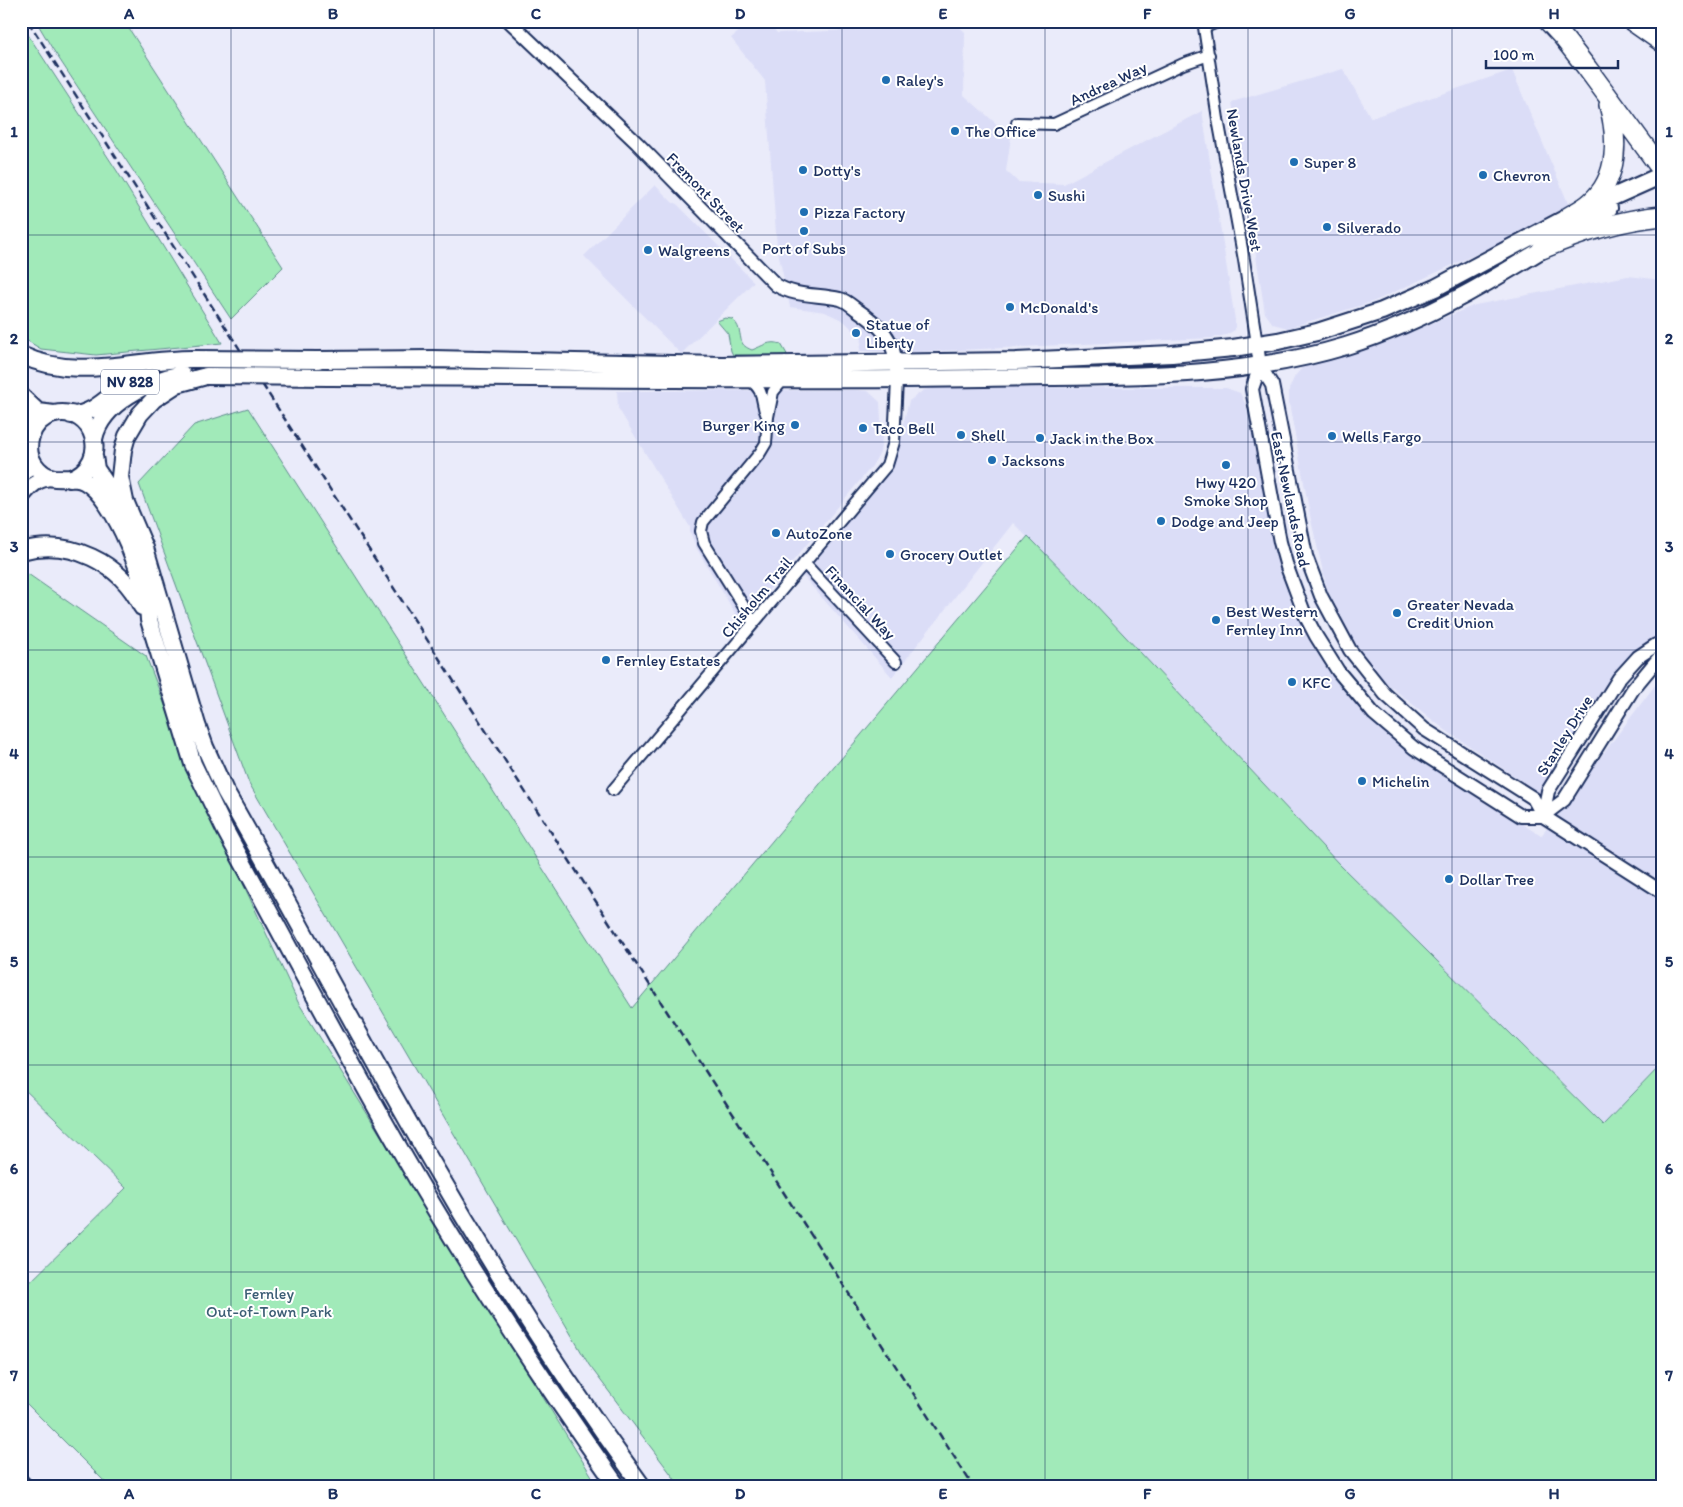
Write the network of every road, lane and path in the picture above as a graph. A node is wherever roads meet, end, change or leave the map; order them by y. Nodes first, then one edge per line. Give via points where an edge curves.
1 (509, 21) edge
2 (1220, 21) edge
3 (1548, 21) edge
4 (1632, 21) edge
5 (1204, 24) edge
6 (1662, 42) edge
7 (1209, 56) junction
8 (1607, 96) junction
9 (1017, 123) dead end
10 (1662, 170) edge
11 (1662, 176) edge
12 (1662, 216) edge
13 (1568, 217) junction
14 (1542, 249) junction
15 (1257, 344) junction
16 (21, 356) edge
17 (195, 359) junction
18 (896, 363) junction
19 (1260, 366) junction
20 (206, 376) junction
21 (750, 380) junction
22 (783, 380) junction
23 (896, 380) junction
24 (21, 396) edge
25 (21, 414) edge
26 (54, 414) junction
27 (71, 415) junction
28 (768, 417) junction
29 (30, 437) junction
30 (94, 439) junction
31 (894, 442) joint
32 (30, 454) junction
33 (94, 456) junction
34 (21, 478) edge
35 (53, 478) junction
36 (70, 479) junction
37 (21, 498) edge
38 (131, 519) junction
39 (21, 551) edge
40 (804, 563) junction
41 (149, 620) junction
42 (754, 623) junction
43 (1662, 643) edge
44 (1662, 654) edge
45 (896, 662) dead end
46 (1360, 699) junction
47 (1397, 706) junction
48 (613, 790) dead end
49 (1543, 816) junction
50 (225, 830) junction
51 (1662, 892) edge
52 (286, 899) junction
53 (432, 1164) junction
54 (458, 1246) junction
55 (503, 1280) junction
56 (21, 1479) edge
57 (28, 1486) edge
58 (617, 1486) edge
59 (642, 1486) edge

1 - 18 street, Fremont Street via 636,143 776,286 806,295 842,299 885,332
2 - 5 street
3 - 8 highway
4 - 6 highway
5 - 7 street, Newlands Drive West
7 - 9 street, Andrea Way via 1183,64 1054,124
7 - 15 street, Newlands Drive West
8 - 10 highway
8 - 13 highway via 1614,125 1615,148 1611,169 1592,202
11 - 13 main road
11 - 14 main road
12 - 14 highway via 1602,226
13 - 15 main road via 1400,303 1317,332
14 - 19 main road via 1483,285 1388,332 1343,347
15 - 18 main road via 1172,354
15 - 19 street, East Newlands Road
16 - 17 main road via 51,366 83,369
17 - 18 main road, bridge via 432,359 722,365
17 - 27 main road, NV 828 via 136,379 90,410
18 - 23 street, Fremont Street
19 - 23 main road via 1187,374
19 - 46 street, East Newlands Road via 1252,389 1287,567 1316,636 1338,672
19 - 47 street, East Newlands Road via 1272,385 1304,548 1321,596 1350,650
20 - 21 main road, bridge
20 - 30 main road via 177,375 126,397 109,411 98,426
20 - 38 main road via 177,384 163,392 147,406 127,436 120,477
21 - 22 main road
21 - 28 street via 762,392
22 - 23 main road
22 - 28 street via 773,392
23 - 31 street, Fremont Street
24 - 26 main road via 38,412
25 - 29 main road via 29,425
26 - 27 main road
26 - 29 main road via 39,422
27 - 30 main road via 86,424
28 - 42 street via 766,443 703,522 701,531 704,543
29 - 32 main road
30 - 33 main road
31 - 40 street, Chisholm Trail via 887,465
32 - 34 main road
32 - 35 main road via 38,469
33 - 36 main road via 85,470
33 - 38 main road via 96,468
35 - 36 main road
35 - 37 main road via 36,482
36 - 41 main road via 82,480 96,491 120,525 136,566
38 - 52 main road via 144,548 205,747 225,791
39 - 41 main road via 44,546 78,551 92,557 124,579
40 - 42 street, Chisholm Trail
40 - 45 street, Financial Way
41 - 50 main road via 193,764
42 - 48 street, Chisholm Trail
43 - 49 street, Stanley Drive via 1638,657 1619,678 1548,791
44 - 49 street via 1633,689 1564,800
46 - 47 street via 1377,708
46 - 49 street, East Newlands Road via 1428,758 1521,816
47 - 49 street, East Newlands Road via 1437,738 1532,798
49 - 51 street, East Newlands Road
50 - 52 main road via 267,890 279,900
50 - 54 main road via 368,1092
52 - 53 main road
53 - 54 main road via 437,1190 460,1232
53 - 55 main road
54 - 55 main road via 469,1250
54 - 58 main road
55 - 59 main road
56 - 57 street

